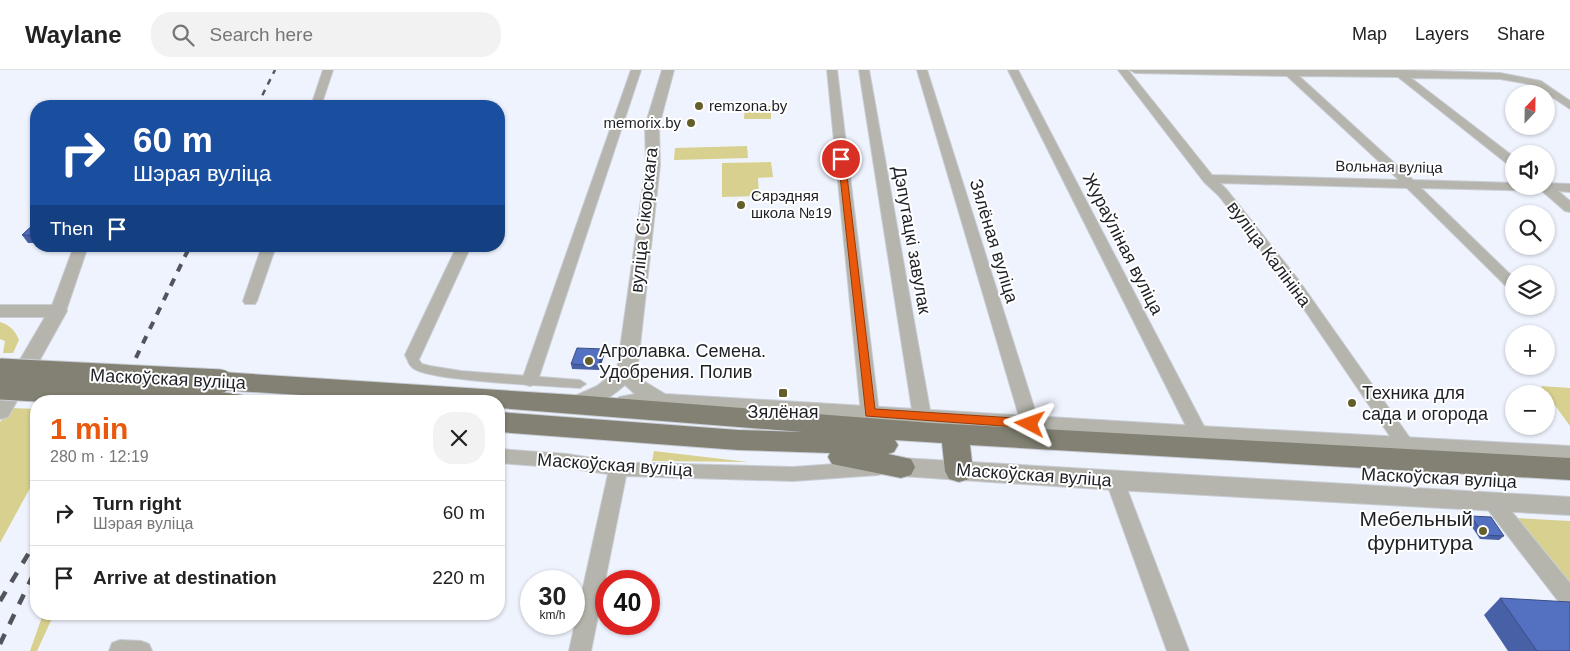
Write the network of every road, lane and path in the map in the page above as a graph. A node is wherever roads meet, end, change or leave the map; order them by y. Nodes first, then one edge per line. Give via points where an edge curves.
1 (328, 70) edge
2 (636, 70) edge
3 (668, 70) edge
4 (832, 70) edge
5 (864, 70) edge
6 (922, 70) edge
7 (1013, 70) edge
8 (1123, 70) edge
9 (1135, 70) edge
10 (1289, 72) junction
11 (1397, 72) edge
12 (1537, 83) joint
13 (318, 100) edge
14 (1570, 106) edge
15 (1505, 156) edge
16 (1208, 180) junction
17 (1410, 184) junction
18 (1505, 186) edge
19 (1555, 187) edge
20 (1570, 188) edge
21 (1555, 195) edge
22 (1570, 208) edge
23 (79, 252) edge
24 (267, 252) edge
25 (461, 252) edge
26 (1505, 277) edge
27 (250, 301) dead end
28 (0, 311) edge
29 (58, 311) junction
30 (413, 355) joint
31 (0, 370) edge
32 (628, 372) junction
33 (530, 380) junction
34 (0, 388) edge
35 (222, 394) edge
36 (577, 394) junction
37 (661, 401) junction
38 (0, 412) edge
39 (870, 413) junction
40 (505, 422) edge
41 (1030, 424) junction
42 (1200, 434) junction
43 (942, 438) junction
44 (738, 440) junction
45 (1406, 446) junction
46 (1570, 454) edge
47 (505, 456) edge
48 (901, 467) junction
49 (618, 469) junction
50 (1570, 470) edge
51 (1115, 481) junction
52 (1570, 486) edge
53 (1492, 502) junction
54 (1570, 506) edge
55 (1570, 599) edge
56 (580, 651) edge
57 (1178, 651) edge

1 - 13 street
2 - 33 street
3 - 32 street, вуліца Сікорскага via 652,126 653,165
4 - 39 street
5 - 43 street, Дэпутацкі завулак
6 - 41 street, Зялёная вуліца
7 - 42 street, Жураўліная вуліца
8 - 16 street, вуліца Калініна
9 - 10 street
10 - 11 street
10 - 17 street
11 - 12 street via 1500,76
11 - 15 street
12 - 14 street
16 - 17 street, Вольная вуліца
16 - 45 street, вуліца Калініна via 1223,193 1292,281
17 - 18 street, Вольная вуліца
17 - 26 street
19 - 20 street, Вольная вуліца
21 - 22 street
23 - 29 street
24 - 27 street
25 - 30 street
28 - 29 street
29 - 38 street
30 - 33 street via 418,367 430,370
31 - 35 main road, Маскоўская вуліца, bridge
32 - 36 street via 608,388
32 - 37 street via 635,385
33 - 36 street
34 - 35 main road, Маскоўская вуліца, bridge
35 - 36 main road, Маскоўская вуліца
36 - 37 street, Маскоўская вуліца
36 - 43 main road, Маскоўская вуліца
37 - 39 street, Маскоўская вуліца
39 - 43 street, Маскоўская вуліца
40 - 44 main road, Маскоўская вуліца
41 - 42 street, Маскоўская вуліца
41 - 43 street, Маскоўская вуліца
42 - 45 street, Маскоўская вуліца
43 - 44 main road, Маскоўская вуліца
43 - 48 street, Маскоўская вуліца
43 - 50 main road, Маскоўская вуліца
43 - 51 street, Маскоўская вуліца
43 - 52 main road, Маскоўская вуліца via 1076,458
44 - 48 main road
45 - 46 street, Маскоўская вуліца
47 - 49 street, Маскоўская вуліца
48 - 49 street, Маскоўская вуліца via 794,474
49 - 56 street
51 - 53 street, Маскоўская вуліца
51 - 57 street
53 - 54 street, Маскоўская вуліца
53 - 55 street

